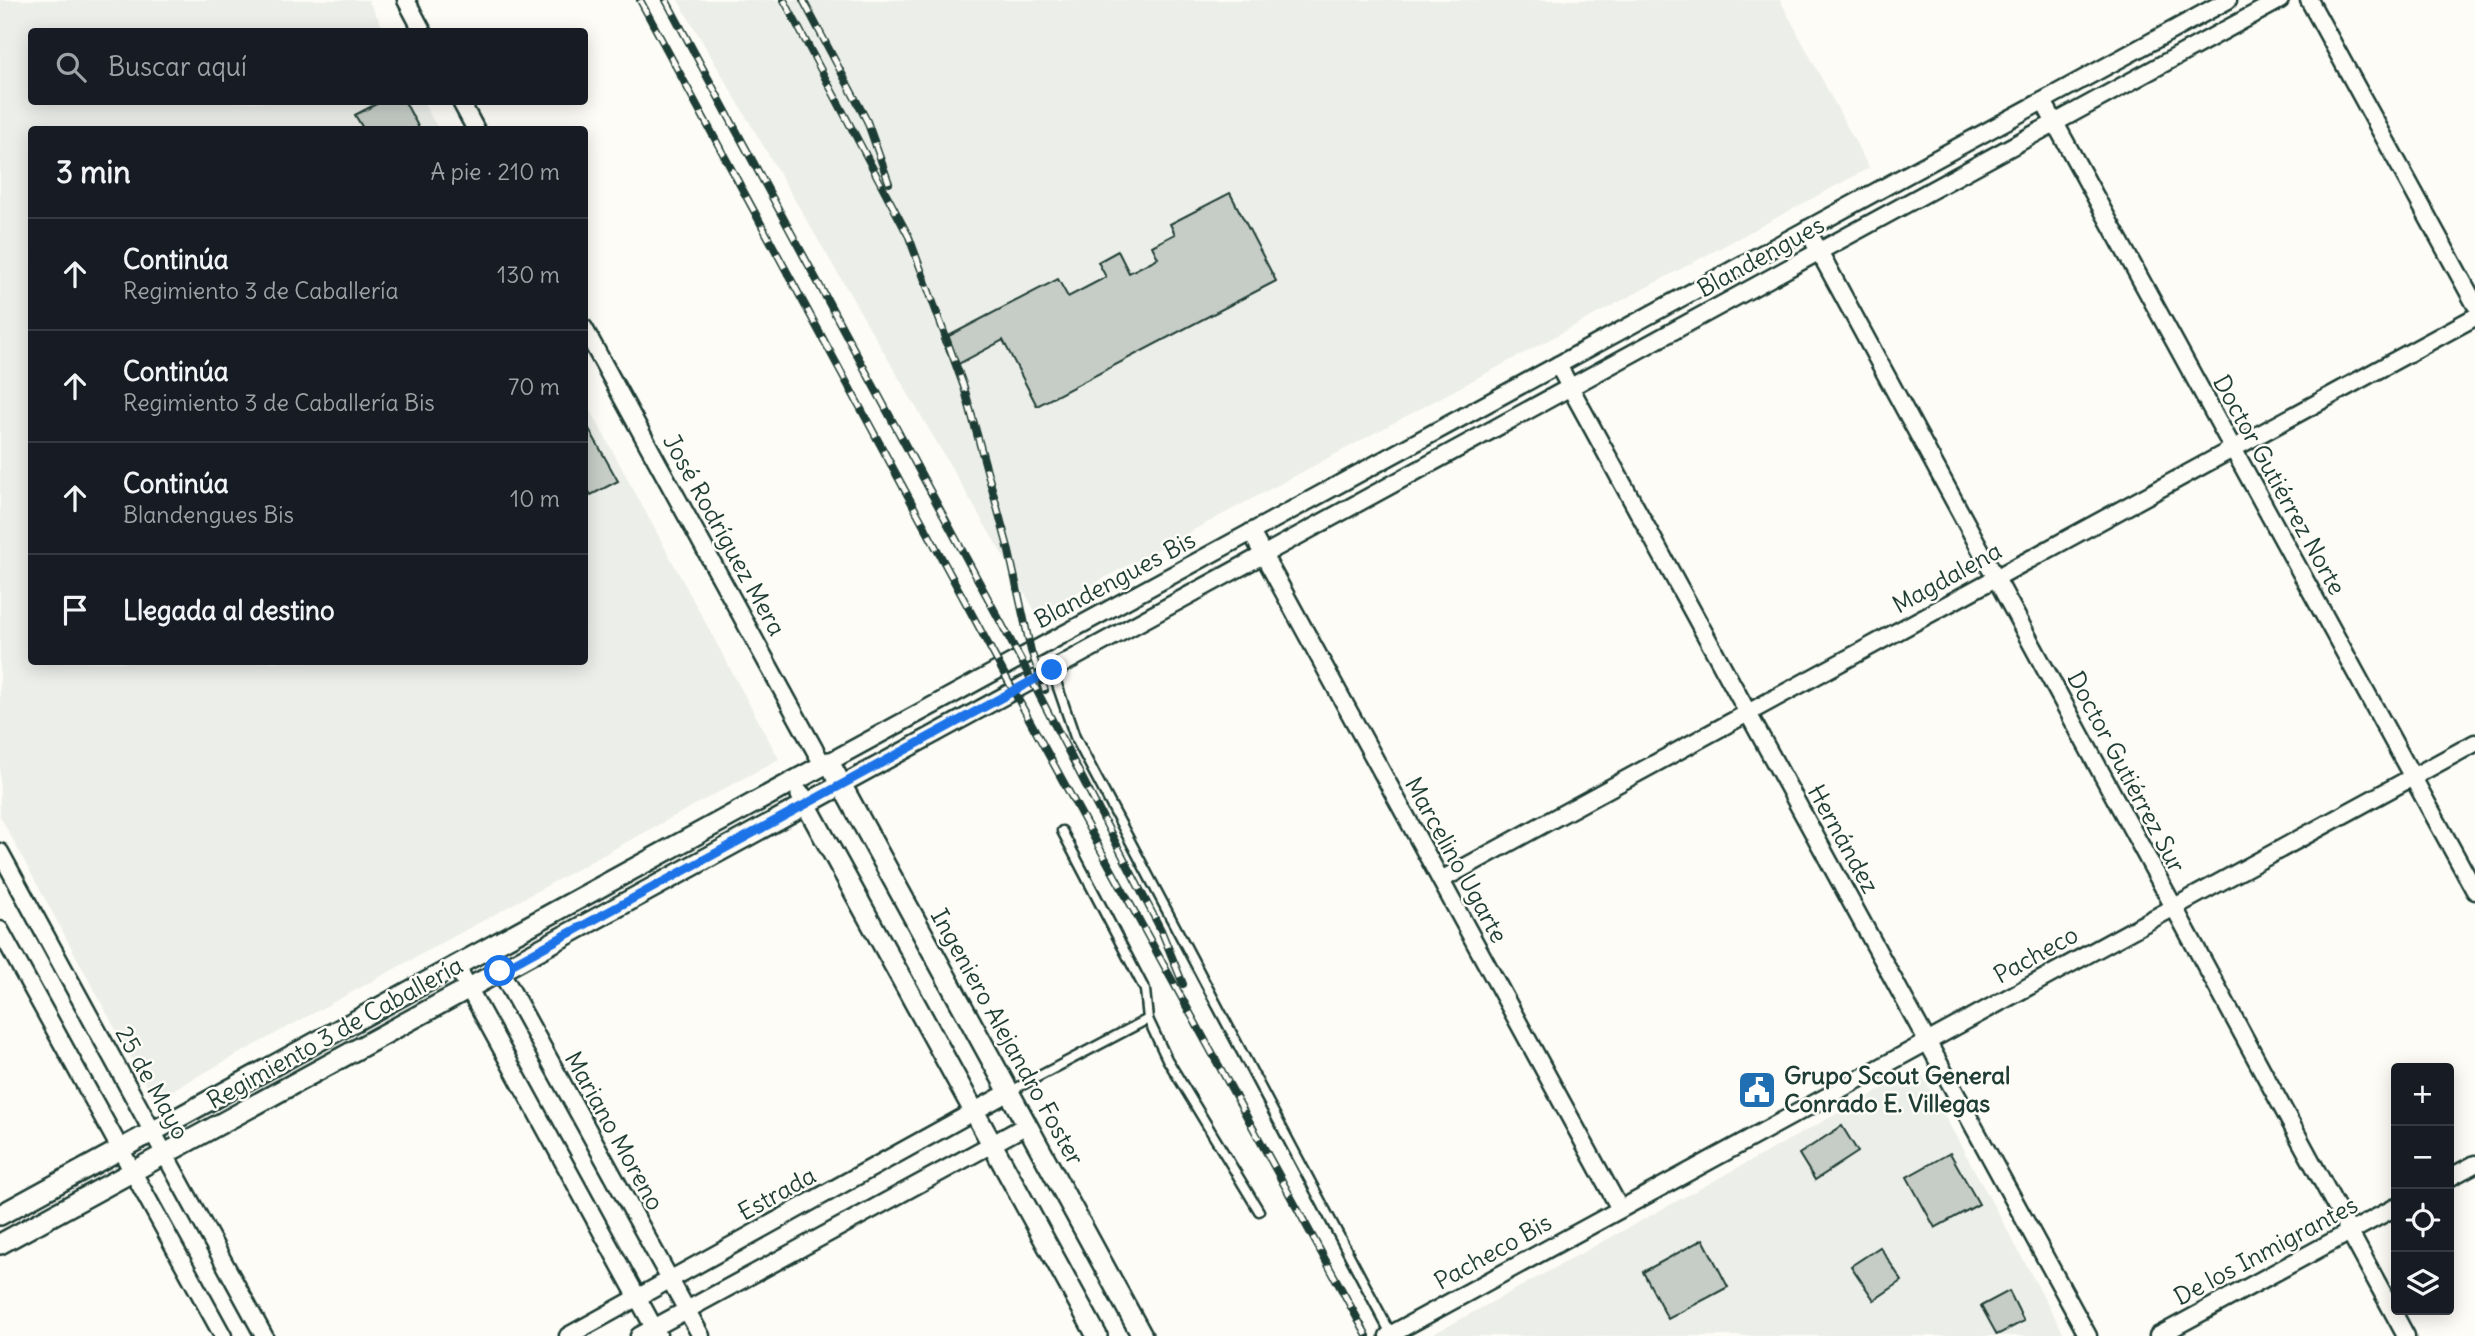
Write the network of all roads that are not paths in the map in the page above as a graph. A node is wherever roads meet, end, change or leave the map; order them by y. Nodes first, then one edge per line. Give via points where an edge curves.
1 (405, 0) edge
2 (2228, 0) edge
3 (2280, 0) edge
4 (2309, 0) edge
5 (421, 28) edge
6 (2043, 101) junction
7 (463, 105) edge
8 (2054, 123) junction
9 (474, 126) edge
10 (1807, 229) junction
11 (1819, 251) junction
12 (2475, 304) edge
13 (2475, 317) edge
14 (588, 335) edge
15 (1558, 365) junction
16 (1571, 387) junction
17 (2233, 449) junction
18 (1251, 532) junction
19 (1264, 554) junction
20 (1995, 578) junction
21 (1052, 670) junction
22 (1748, 713) junction
23 (2475, 743) edge
24 (826, 764) junction
25 (2413, 777) junction
26 (793, 782) junction
27 (841, 785) junction
28 (806, 804) junction
29 (1062, 831) dead end
30 (0, 852) edge
31 (1441, 880) junction
32 (2475, 891) edge
33 (2173, 906) junction
34 (0, 929) edge
35 (488, 948) junction
36 (456, 965) junction
37 (500, 971) junction
38 (468, 988) junction
39 (1148, 1019) junction
40 (1927, 1041) junction
41 (1009, 1091) junction
42 (974, 1111) junction
43 (1027, 1125) junction
44 (152, 1131) junction
45 (991, 1144) junction
46 (120, 1149) junction
47 (164, 1154) junction
48 (2475, 1164) edge
49 (133, 1171) junction
50 (2454, 1175) edge
51 (1620, 1209) junction
52 (2391, 1210) edge
53 (1259, 1211) dead end
54 (0, 1215) edge
55 (2349, 1233) junction
56 (0, 1244) edge
57 (670, 1280) junction
58 (638, 1297) junction
59 (687, 1310) junction
60 (657, 1332) edge
61 (1390, 1335) edge
62 (223, 1336) edge
63 (264, 1336) edge
64 (568, 1336) edge
65 (639, 1336) edge
66 (701, 1336) edge
67 (1097, 1336) edge
68 (1142, 1336) edge
69 (2088, 1336) edge
70 (2158, 1336) edge
71 (2406, 1336) edge

1 - 5 street
2 - 6 street, Blandengues
3 - 8 street, Blandengues
4 - 12 street
6 - 8 street, Doctor Gutiérrez Norte
6 - 10 street, Blandengues
7 - 9 street
8 - 11 street, Blandengues
8 - 17 street, Doctor Gutiérrez Norte
10 - 11 street, Doctor Gutiérrez Sur
10 - 15 street, Blandengues
11 - 16 street, Blandengues
11 - 20 street, Doctor Gutiérrez Sur
13 - 17 street, Magdalena
14 - 24 street, José Rodríguez Mera
15 - 16 street, Hernández
15 - 18 street, Blandengues
16 - 19 street, Blandengues
16 - 22 street, Hernández
17 - 20 street, Magdalena
17 - 25 street, Doctor Gutiérrez Norte
18 - 19 street, Marcelino Ugarte
18 - 24 street, Blandengues Bis
19 - 21 street, Blandengues Bis
19 - 31 street, Marcelino Ugarte
20 - 22 street, Magdalena
20 - 33 street, Doctor Gutiérrez Sur
21 - 27 street, Blandengues Bis
21 - 61 lane via 1075,737
22 - 31 street, Magdalena
22 - 40 street, Hernández
23 - 25 street, Pacheco
24 - 26 street, Regimiento 3 de Caballería
24 - 27 street, Ingeniero Alejandro Foster
25 - 32 street, Doctor Gutiérrez Norte
25 - 33 street, Pacheco
26 - 28 street
26 - 35 street, Regimiento 3 de Caballería
27 - 28 street, Regimiento 3 de Caballería
27 - 41 street, Ingeniero Alejandro Foster
28 - 37 street, Regimiento 3 de Caballería
28 - 42 street
29 - 39 lane via 1145,990
30 - 44 street, 25 de Mayo
31 - 51 street, Marcelino Ugarte
33 - 40 street, Pacheco
33 - 55 street, Doctor Gutiérrez Sur
34 - 46 street
35 - 36 street, Regimiento 3 de Caballería
35 - 37 street, Mariano Moreno
36 - 38 street
36 - 44 street, Regimiento 3 de Caballería
37 - 38 street, Regimiento 3 de Caballería
37 - 57 street, Mariano Moreno
38 - 47 street, Regimiento 3 de Caballería
38 - 58 street
39 - 41 lane
39 - 53 lane via 1167,1059
40 - 51 street, Pacheco
40 - 69 street, Hernández
41 - 42 street, Estrada
41 - 43 street, Ingeniero Alejandro Foster
42 - 45 street
42 - 57 street, Estrada
43 - 45 street
43 - 68 street, Ingeniero Alejandro Foster
44 - 46 street, Regimiento 3 de Caballería
44 - 47 street, 25 de Mayo
45 - 59 street
45 - 67 street
46 - 49 street
46 - 54 street, Regimiento 3 de Caballería
47 - 49 street, Regimiento 3 de Caballería
47 - 63 street, 25 de Mayo
48 - 50 street
49 - 56 street, Regimiento 3 de Caballería
49 - 62 street
51 - 61 street, Pacheco Bis
52 - 55 street, De los Inmigrantes
55 - 70 street, De los Inmigrantes
55 - 71 street, Doctor Gutiérrez Sur
57 - 58 street, Estrada
57 - 59 street, Mariano Moreno
58 - 60 street
58 - 64 street, Estrada
59 - 60 street
59 - 66 street, Mariano Moreno
60 - 65 street

